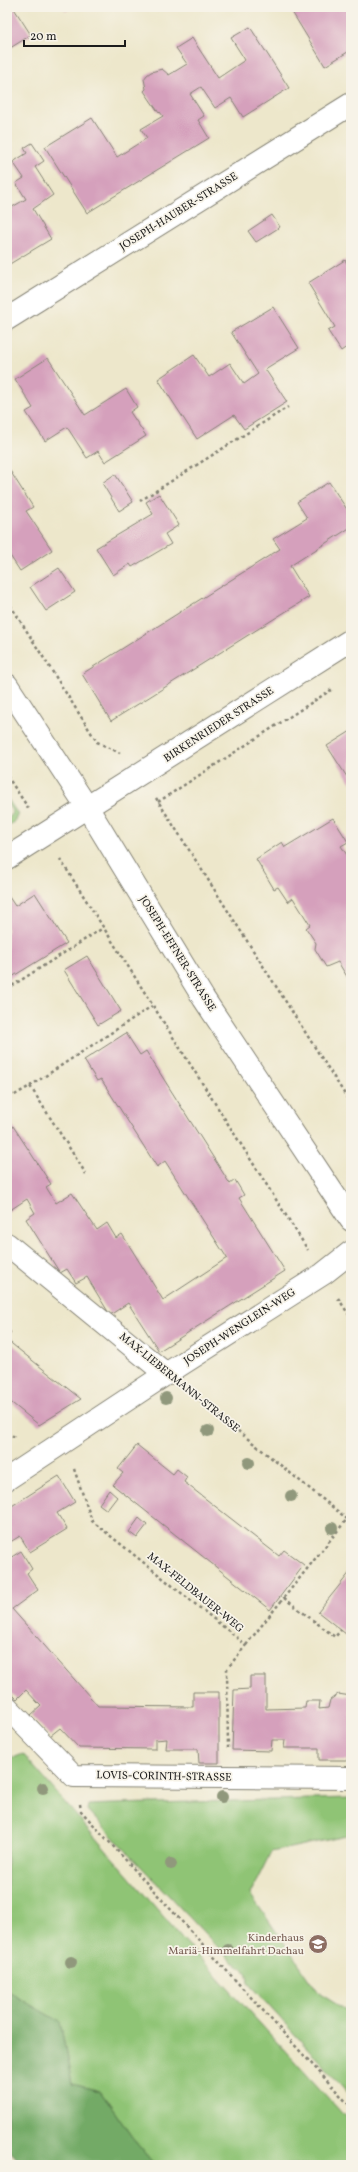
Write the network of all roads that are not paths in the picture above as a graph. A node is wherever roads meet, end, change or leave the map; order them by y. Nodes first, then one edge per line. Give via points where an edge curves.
1 (351, 104) edge
2 (7, 319) edge
3 (351, 640) edge
4 (7, 685) edge
5 (87, 807) junction
6 (7, 858) edge
7 (351, 1220) edge
8 (7, 1244) edge
9 (351, 1252) edge
10 (166, 1374) junction
11 (7, 1479) edge
12 (7, 1707) edge
13 (351, 1778) edge

1 - 2 street, JOSEPH-HAUBER-STRASSE
3 - 5 street, BIRKENRIEDER STRASSE
4 - 5 street, JOSEPH-EFFNER-STRASSE
5 - 6 street, BIRKENRIEDER STRASSE
5 - 7 street, JOSEPH-EFFNER-STRASSE via 204,998
8 - 10 street, MAX-LIEBERMANN-STRASSE
9 - 10 street, JOSEPH-WENGLEIN-WEG via 323,1274
10 - 11 street, JOSEPH-WENGLEIN-WEG
12 - 13 street, LOVIS-CORINTH-STRASSE via 74,1776

